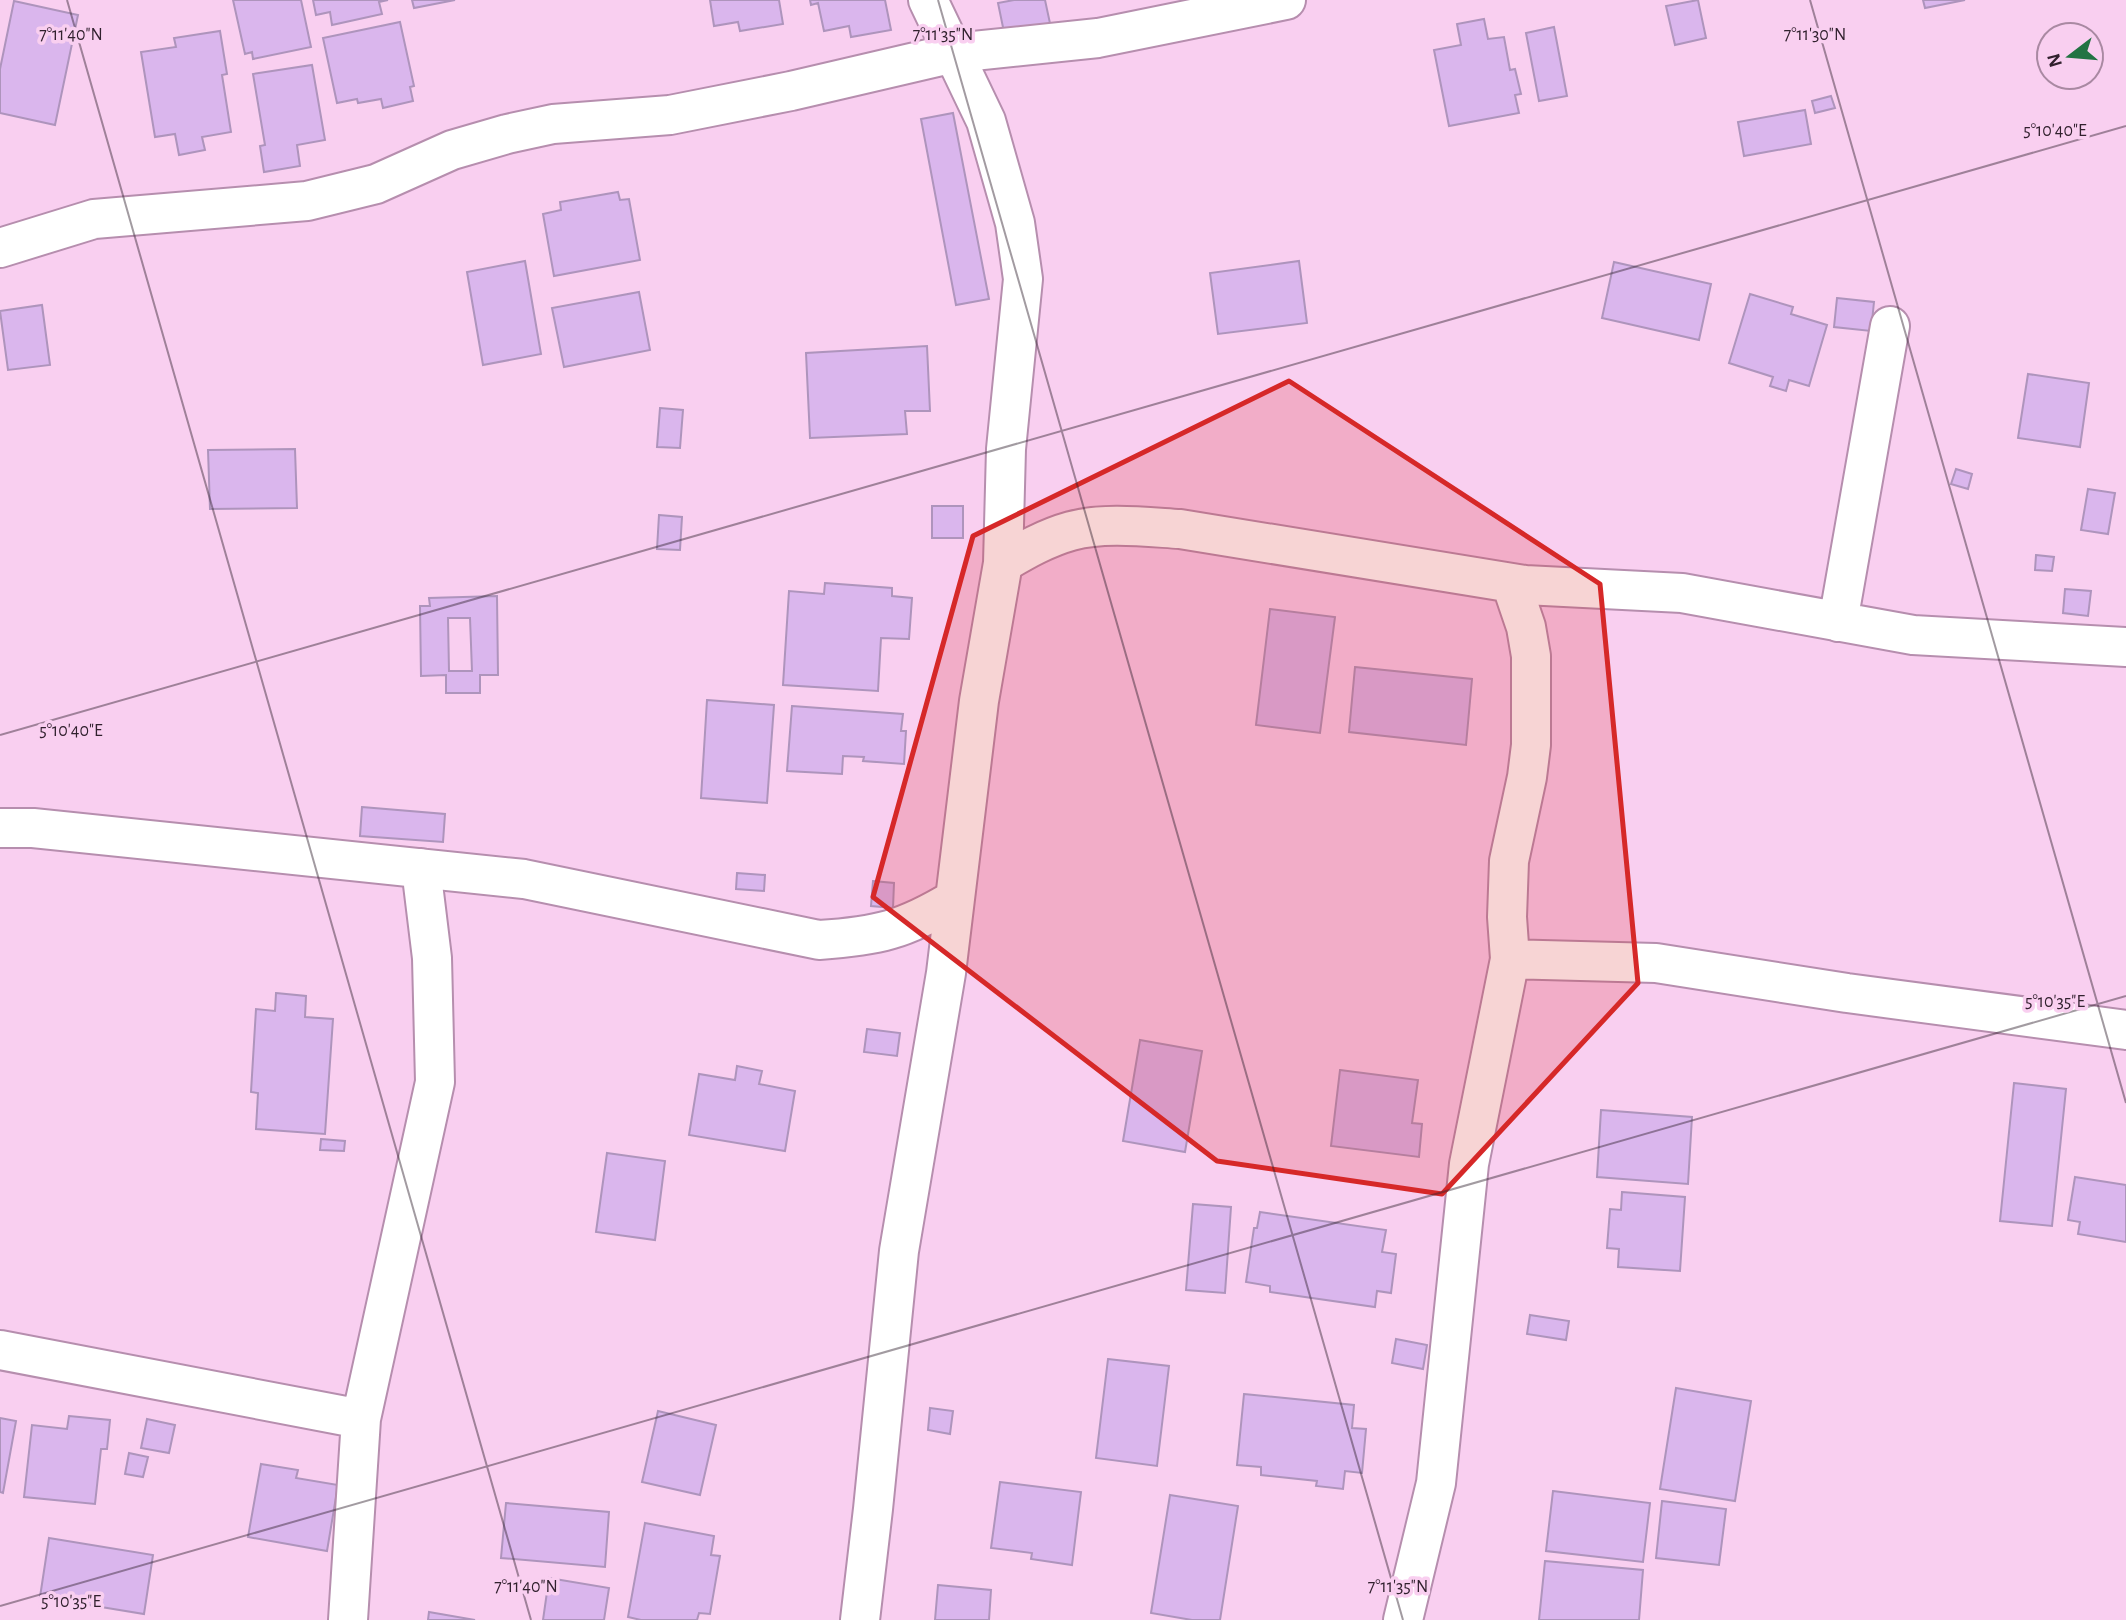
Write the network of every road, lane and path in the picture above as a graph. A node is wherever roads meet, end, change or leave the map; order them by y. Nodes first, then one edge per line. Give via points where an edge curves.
1 (928, 0) edge
2 (1286, 0) edge
3 (954, 53) junction
4 (0, 248) edge
5 (1890, 326) dead end
6 (1003, 563) junction
7 (1511, 583) junction
8 (1838, 621) junction
9 (2126, 647) edge
10 (0, 828) edge
11 (421, 868) junction
12 (955, 899) junction
13 (1510, 959) junction
14 (2126, 1030) edge
15 (0, 1350) edge
16 (361, 1419) junction
17 (348, 1620) edge
18 (860, 1620) edge
19 (1403, 1620) edge

1 - 3 street
2 - 3 street via 1098,38
3 - 4 street via 670,116 553,124 507,134 452,150 376,184 307,201 94,219
3 - 6 street via 986,121 1015,223 1023,279 1006,449
5 - 8 street
6 - 7 street via 1035,543 1073,530 1122,526 1180,529
6 - 12 street via 979,701
7 - 8 street via 1682,593
7 - 13 street via 1526,627 1531,745 1508,861
8 - 9 street via 1913,635
10 - 11 street
11 - 12 street via 524,879 819,940 864,937 900,928
11 - 16 street via 432,958 435,1082
12 - 18 street via 899,1251
13 - 14 street via 1656,963
13 - 19 street via 1469,1164 1436,1483
15 - 16 street
16 - 17 street

